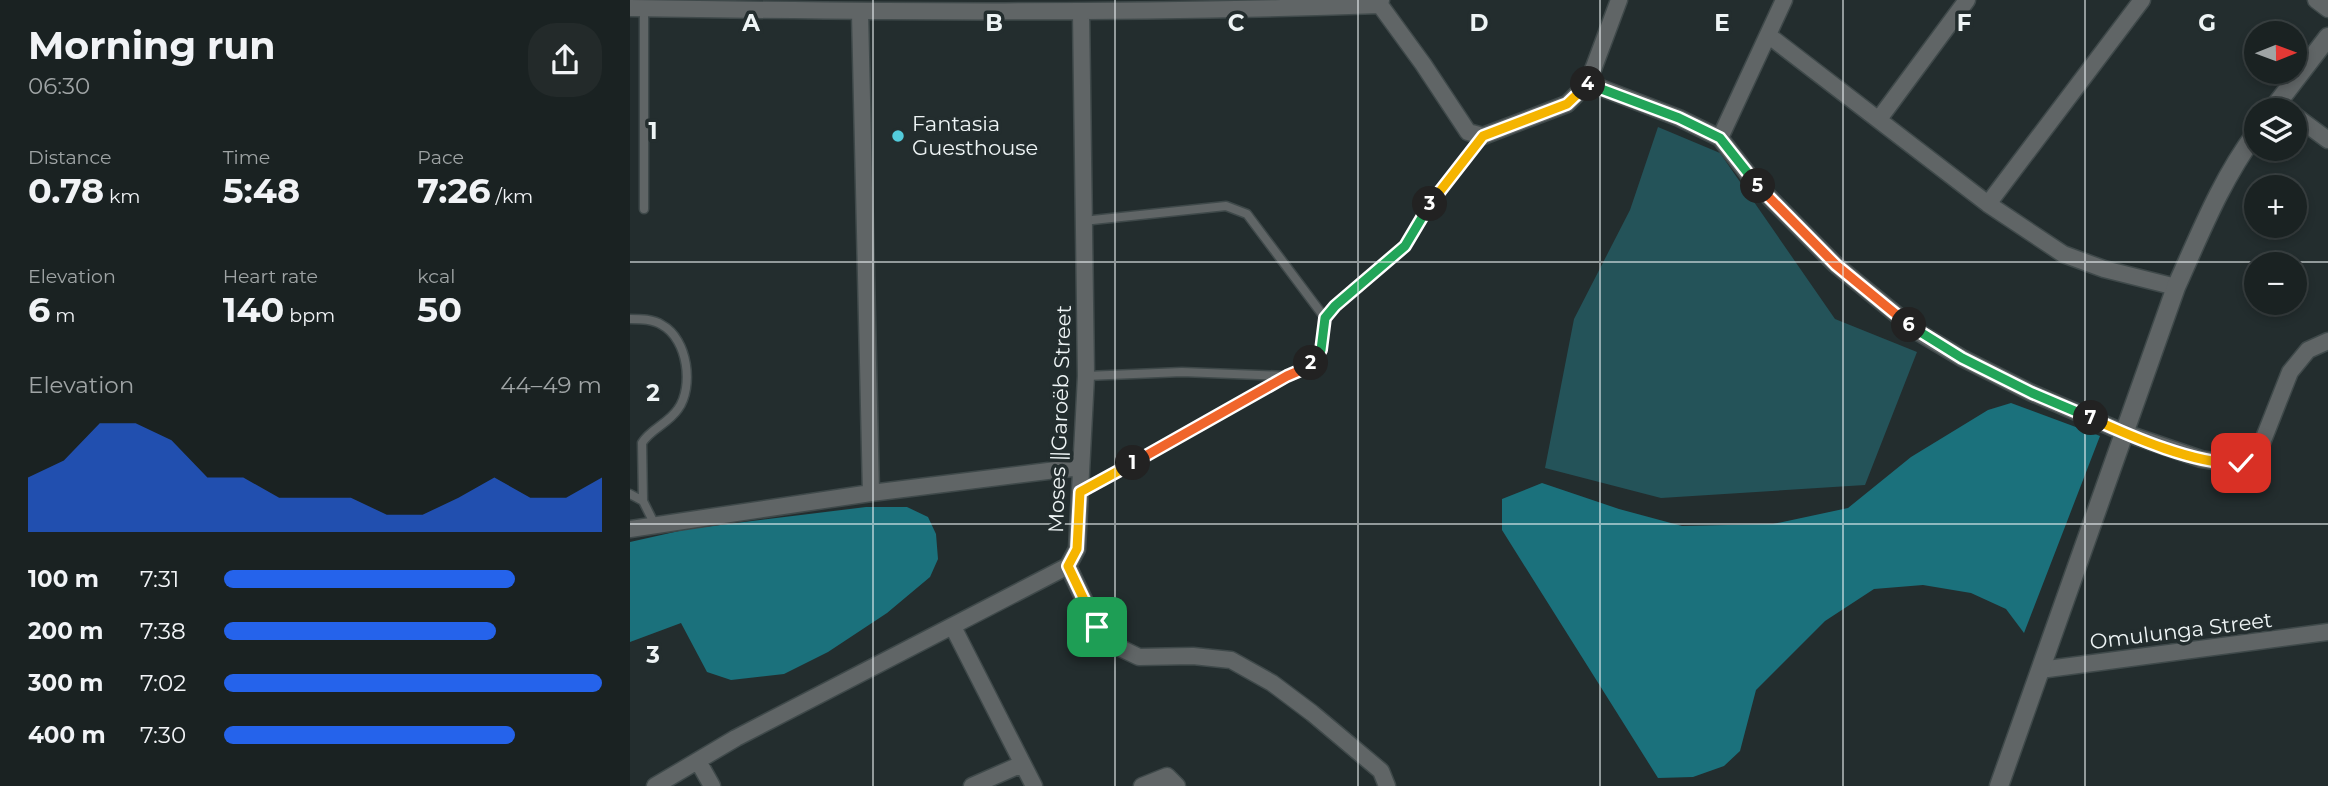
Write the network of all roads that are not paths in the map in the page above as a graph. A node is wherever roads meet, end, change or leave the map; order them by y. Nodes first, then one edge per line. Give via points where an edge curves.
1 (1619, 0) edge
2 (1784, 0) edge
3 (1967, 0) edge
4 (2316, 0) edge
5 (2141, 1) edge
6 (1380, 3) edge
7 (1257, 5) edge
8 (648, 6) edge
9 (944, 6) edge
10 (2328, 9) edge
11 (1081, 12) junction
12 (860, 13) junction
13 (1768, 35) junction
14 (2328, 37) edge
15 (1588, 83) junction
16 (2286, 98) edge
17 (1879, 119) junction
18 (2307, 124) edge
19 (1483, 136) junction
20 (1720, 138) junction
21 (2328, 139) edge
22 (2244, 148) edge
23 (1988, 204) junction
24 (644, 209) dead end
25 (1083, 222) junction
26 (2176, 288) junction
27 (1325, 318) junction
28 (630, 319) edge
29 (2328, 341) edge
30 (1086, 376) junction
31 (1287, 376) junction
32 (2126, 433) junction
33 (1080, 467) junction
34 (1080, 492) junction
35 (871, 493) junction
36 (630, 494) edge
37 (643, 501) junction
38 (656, 526) junction
39 (630, 529) edge
40 (1068, 566) junction
41 (953, 627) junction
42 (2328, 632) edge
43 (2040, 670) junction
44 (698, 761) junction
45 (1022, 764) junction
46 (654, 786) edge
47 (712, 786) edge
48 (972, 786) edge
49 (1034, 786) edge
50 (1142, 786) edge
51 (1177, 786) edge
52 (1387, 786) edge
53 (1999, 786) edge

1 - 15 street
2 - 13 street
3 - 17 street
4 - 10 street
5 - 23 street
6 - 7 street
6 - 19 street via 1468,132
7 - 11 street
8 - 12 street
8 - 24 lane
9 - 11 street
9 - 12 street
11 - 25 street, Moses ǁGaroëb Street
12 - 35 street
13 - 17 street
13 - 20 street
14 - 16 street
15 - 19 street via 1567,104
15 - 20 street
17 - 23 street
18 - 21 street
19 - 27 lane via 1433,198 1405,246
20 - 32 street via 1755,183 1836,265 1918,332 2032,393
22 - 26 street via 2218,193
23 - 26 street via 2063,254
25 - 27 lane via 1226,206 1248,214
25 - 30 street, Moses ǁGaroëb Street
26 - 32 street
27 - 31 lane via 1321,350 1308,367
28 - 37 lane via 650,320 671,331 683,349 687,377 680,406 642,443
29 - 32 street via 2308,350 2290,372 2260,448 2241,463 2201,459
30 - 31 lane via 1182,372
30 - 33 street, Moses ǁGaroëb Street
31 - 34 lane
32 - 43 street
33 - 34 street, Moses ǁGaroëb Street
33 - 35 street
34 - 40 street, Moses ǁGaroëb Street via 1077,549
35 - 38 street
36 - 37 lane
37 - 38 lane
38 - 39 street
40 - 41 street
40 - 52 street via 1097,627 1118,647 1139,657 1231,660 1272,683 1322,721 1381,771
41 - 44 street
41 - 45 street
42 - 43 street, Omulunga Street
43 - 53 street
44 - 46 street
44 - 47 street
45 - 48 street
45 - 49 street
50 - 51 street via 1167,776

